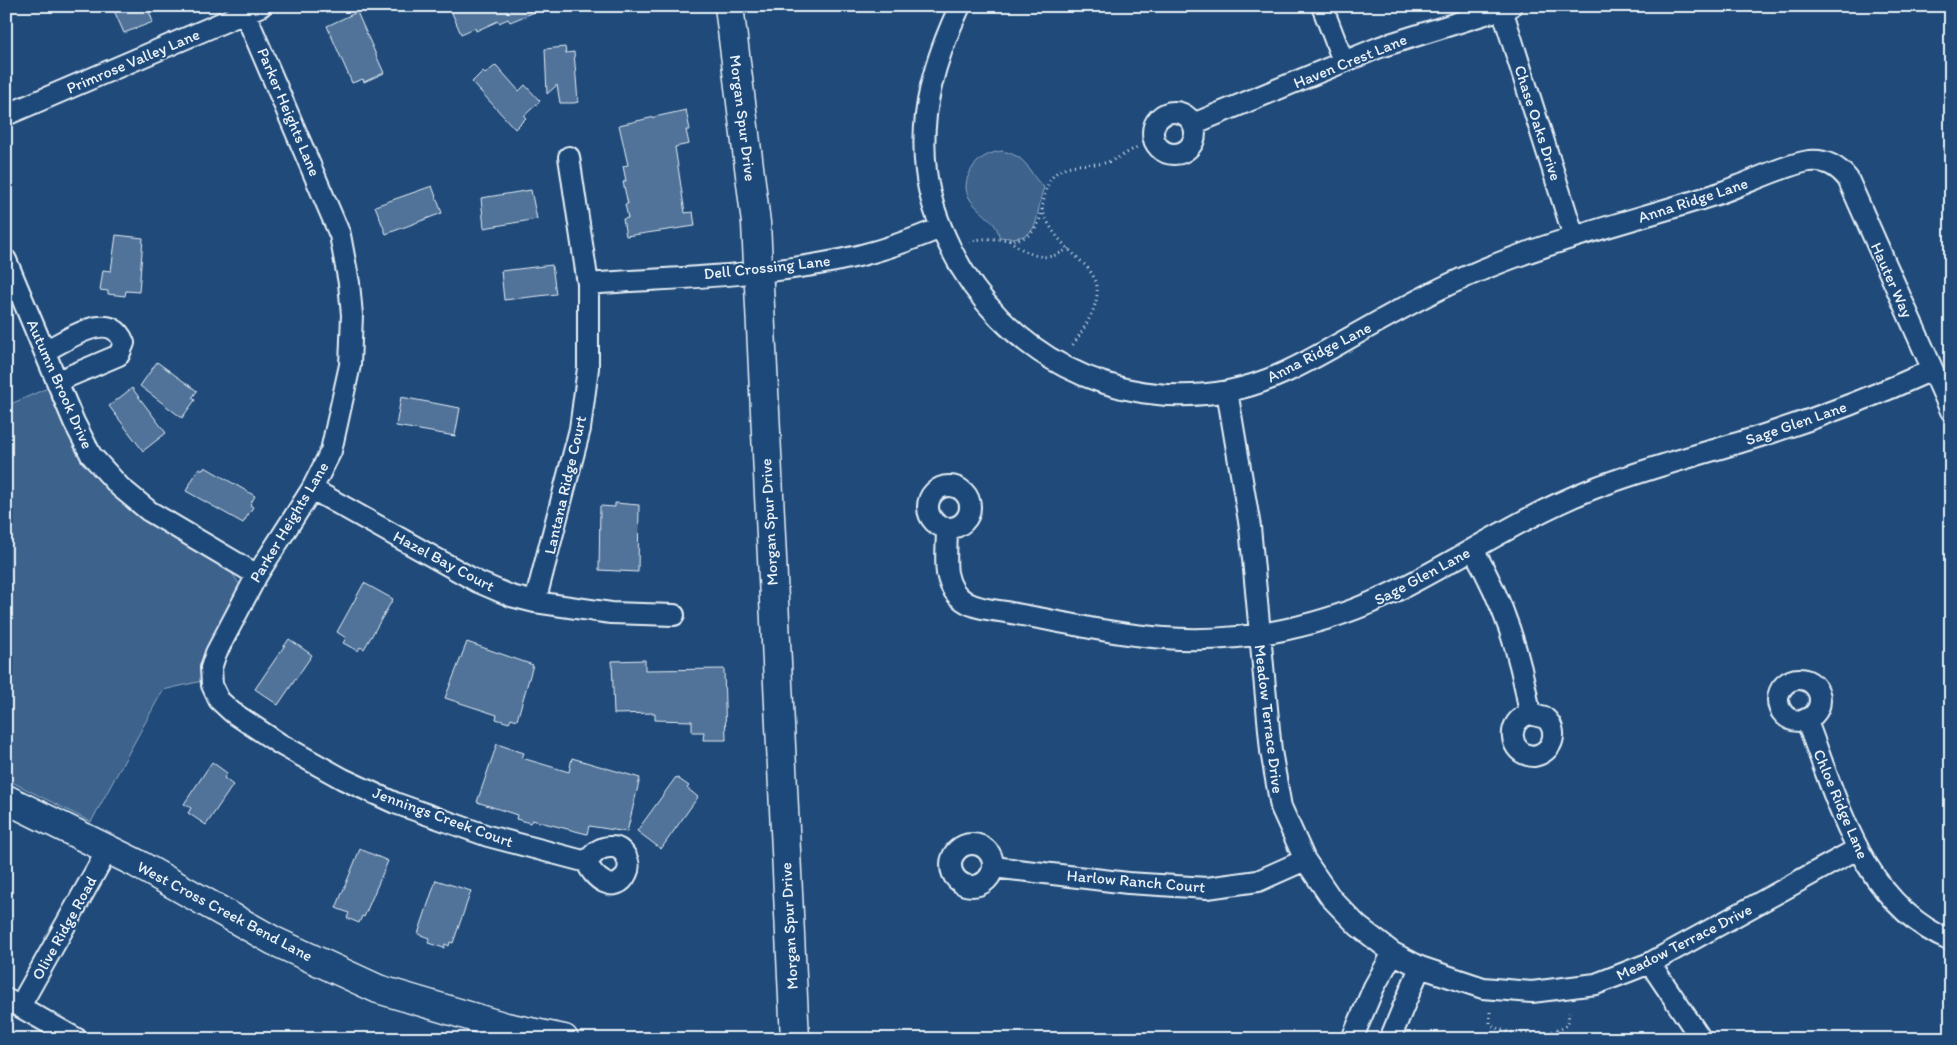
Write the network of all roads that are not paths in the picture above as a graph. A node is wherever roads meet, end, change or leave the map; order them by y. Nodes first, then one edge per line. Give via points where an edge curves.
1 (729, 6) edge
2 (960, 6) edge
3 (1322, 6) edge
4 (1506, 8) edge
5 (253, 9) edge
6 (1343, 61) junction
7 (6, 115) edge
8 (1193, 124) dead end
9 (569, 157) dead end
10 (1820, 161) joint
11 (941, 228) junction
12 (1574, 237) junction
13 (6, 260) edge
14 (759, 271) junction
15 (588, 284) junction
16 (45, 351) junction
17 (1932, 370) junction
18 (58, 382) junction
19 (1227, 391) junction
20 (1951, 411) edge
21 (312, 489) junction
22 (947, 528) dead end
23 (1473, 549) junction
24 (257, 575) junction
25 (535, 602) junction
26 (674, 615) dead end
27 (1258, 634) junction
28 (212, 685) joint
29 (1530, 714) dead end
30 (1806, 719) dead end
31 (6, 799) edge
32 (1857, 848) junction
33 (108, 849) junction
34 (1305, 860) junction
35 (587, 862) dead end
36 (993, 867) dead end
37 (1951, 941) edge
38 (1393, 953) junction
39 (1650, 963) junction
40 (1420, 968) junction
41 (13, 1003) edge
42 (78, 1039) edge
43 (564, 1039) edge
44 (795, 1039) edge
45 (1352, 1039) edge
46 (1390, 1039) edge
47 (1701, 1039) edge

1 - 14 street, Morgan Spur Drive
2 - 11 street, Anna Ridge Lane via 939,52 930,84 926,117 927,175
3 - 6 street
4 - 6 street, Haven Crest Lane
4 - 12 street, Chase Oaks Drive
5 - 7 street, Primrose Valley Lane
5 - 21 street, Parker Heights Lane via 340,234 350,283 350,365 342,410 331,451
6 - 8 street, Haven Crest Lane
9 - 15 street, Lantana Ridge Court
10 - 12 street, Anna Ridge Lane via 1798,164 1715,195
10 - 17 street, Hauter Way via 1836,168 1848,179
11 - 14 street, Dell Crossing Lane via 856,256
11 - 19 street, Anna Ridge Lane via 965,275 985,304 1016,336 1052,361 1099,382 1133,391 1189,395
12 - 19 street, Anna Ridge Lane via 1451,284 1292,370
13 - 16 street, Autumn Brook Drive
14 - 15 street, Dell Crossing Lane
14 - 44 street, Morgan Spur Drive
15 - 25 street, Lantana Ridge Court via 588,368 580,430
16 - 18 street, Autumn Brook Drive
16 - 18 street via 100,326 112,326 120,333 124,343 119,355
17 - 20 street, Hauter Way
17 - 23 street, Sage Glen Lane via 1801,423 1629,475 1538,513
18 - 24 street, Autumn Brook Drive via 91,455 120,487 149,511
19 - 27 street, Meadow Terrace Drive via 1250,527
21 - 24 street, Parker Heights Lane
21 - 25 street, Hazel Bay Court via 478,582
22 - 27 street, Sage Glen Lane via 946,566 950,582 960,597 980,609 1167,638 1225,638
23 - 27 street, Sage Glen Lane via 1371,603 1318,621
23 - 29 street via 1497,594 1513,636
24 - 28 street, Parker Heights Lane via 216,653 211,668
25 - 26 street, Hazel Bay Court via 611,613
27 - 34 street, Meadow Terrace Drive via 1277,788 1288,826
28 - 35 street, Jennings Creek Court via 232,712 280,744 343,779 395,803 488,836
30 - 32 street, Chloe Ridge Lane
31 - 33 street, West Cross Creek Bend Lane
32 - 37 street, Chloe Ridge Lane via 1891,899 1918,923
32 - 39 street, Meadow Terrace Drive
33 - 41 street, Olive Ridge Road
33 - 43 street, West Cross Creek Bend Lane via 274,941 378,989 506,1027
34 - 36 street, Harlow Ranch Court via 1258,881 1207,888
34 - 38 street, Meadow Terrace Drive via 1344,913
38 - 40 street, Meadow Terrace Drive
38 - 45 street via 1374,987
39 - 40 street, Meadow Terrace Drive via 1596,984 1532,992 1483,988
39 - 47 street
40 - 46 street
41 - 42 street

